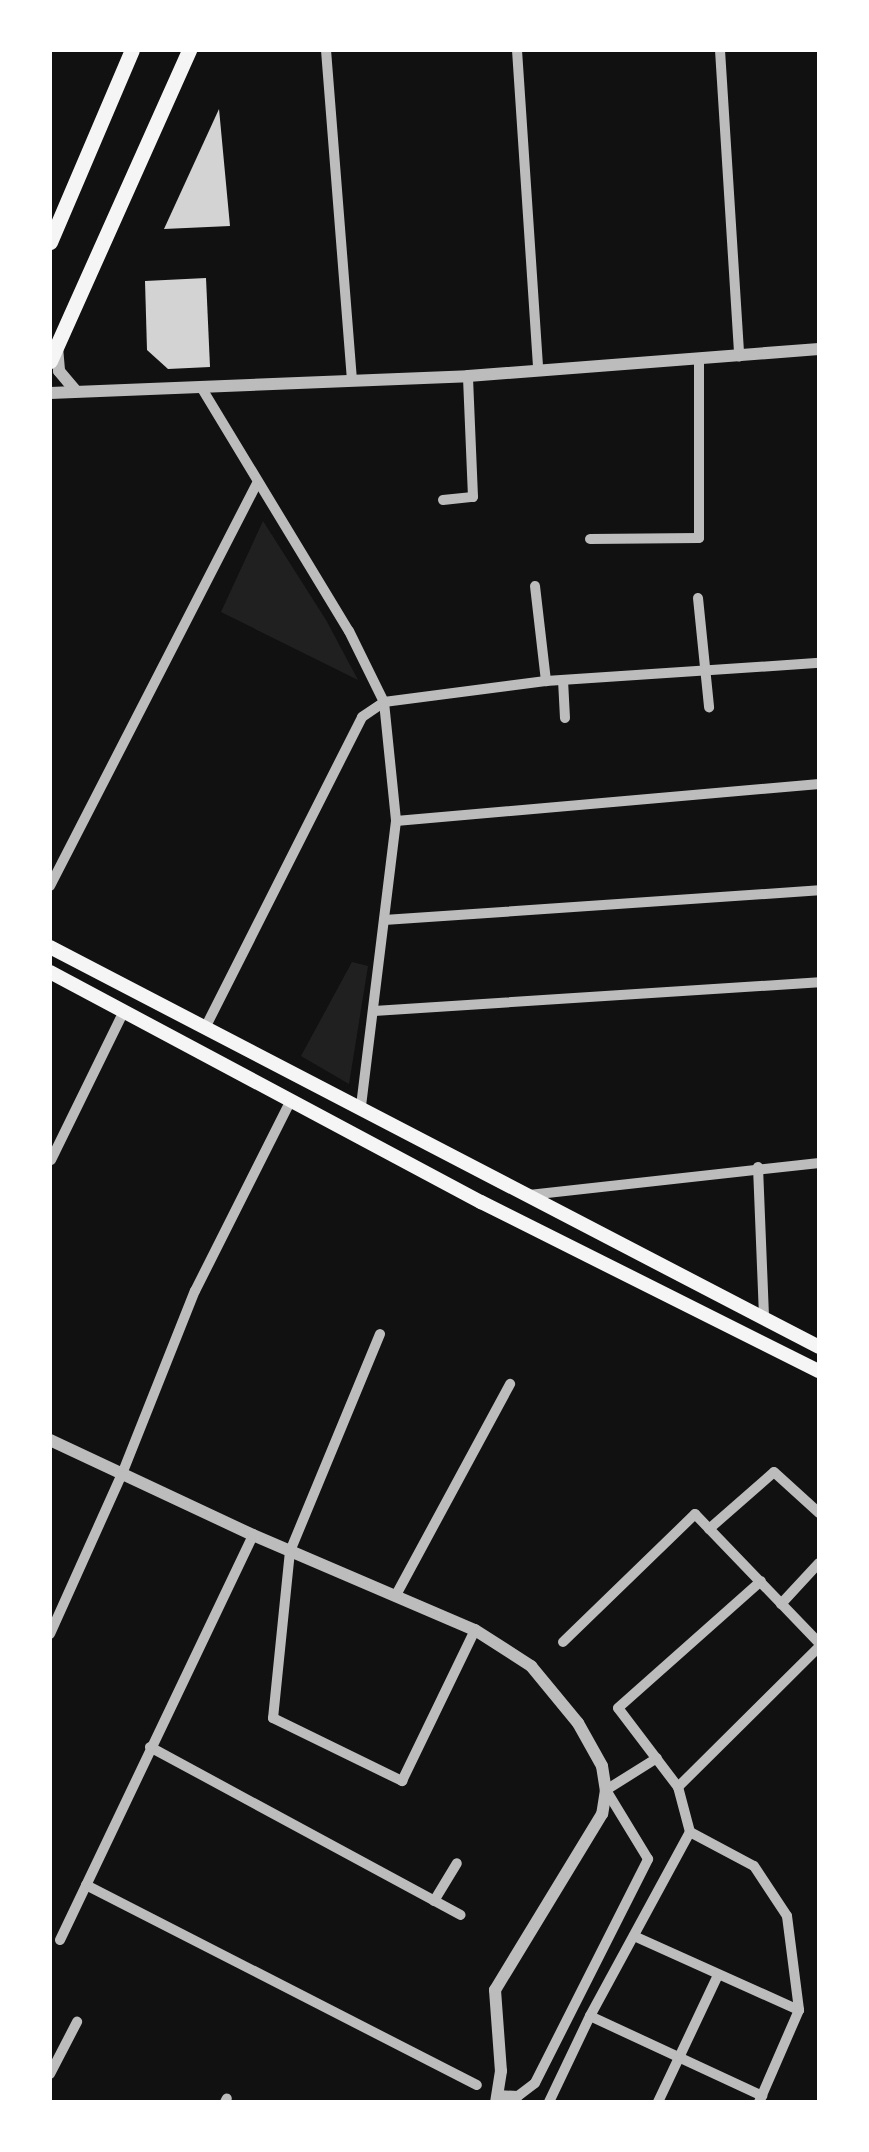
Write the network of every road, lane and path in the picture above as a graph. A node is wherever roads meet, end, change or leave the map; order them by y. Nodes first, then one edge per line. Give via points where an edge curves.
1 (132, 50) edge
2 (190, 50) edge
3 (326, 50) edge
4 (517, 50) edge
5 (720, 50) edge
6 (50, 242) edge
7 (819, 349) edge
8 (53, 354) edge
9 (739, 356) junction
10 (699, 358) junction
11 (538, 370) junction
12 (468, 376) junction
13 (352, 381) junction
14 (201, 386) junction
15 (75, 390) junction
16 (50, 394) edge
17 (258, 484) junction
18 (443, 500) dead end
19 (590, 539) dead end
20 (535, 586) dead end
21 (698, 598) dead end
22 (819, 663) edge
23 (707, 673) junction
24 (563, 680) junction
25 (546, 681) junction
26 (384, 702) junction
27 (709, 707) dead end
28 (565, 718) dead end
29 (819, 784) edge
30 (396, 822) junction
31 (50, 886) edge
32 (819, 890) edge
33 (384, 920) junction
34 (50, 947) edge
35 (50, 972) edge
36 (819, 982) edge
37 (124, 1010) junction
38 (374, 1011) junction
39 (205, 1028) junction
40 (292, 1100) junction
41 (362, 1108) junction
42 (51, 1160) edge
43 (819, 1163) edge
44 (758, 1167) junction
45 (529, 1194) junction
46 (764, 1318) junction
47 (380, 1334) dead end
48 (819, 1347) edge
49 (819, 1372) edge
50 (510, 1384) dead end
51 (50, 1440) edge
52 (122, 1474) junction
53 (819, 1513) edge
54 (709, 1529) junction
55 (253, 1535) junction
56 (290, 1551) junction
57 (819, 1562) edge
58 (761, 1580) junction
59 (396, 1595) junction
60 (781, 1604) junction
61 (475, 1630) junction
62 (50, 1634) edge
63 (562, 1642) dead end
64 (819, 1645) edge
65 (150, 1747) junction
66 (657, 1758) junction
67 (678, 1787) junction
68 (606, 1790) junction
69 (690, 1832) junction
70 (456, 1864) dead end
71 (86, 1885) junction
72 (434, 1901) junction
73 (461, 1916) dead end
74 (634, 1936) junction
75 (60, 1940) dead end
76 (718, 1975) junction
77 (798, 2010) junction
78 (590, 2016) junction
79 (77, 2022) dead end
80 (679, 2055) junction
81 (50, 2074) edge
82 (477, 2085) dead end
83 (496, 2099) edge
84 (761, 2099) edge
85 (549, 2102) edge
86 (658, 2102) edge

1 - 6 main road
2 - 8 main road
3 - 13 street
4 - 11 street
5 - 9 street
7 - 9 street
8 - 15 street
9 - 10 street
10 - 11 street
10 - 19 street via 699,538
11 - 12 street
12 - 13 street
12 - 18 street via 472,497
13 - 14 street
14 - 15 street
14 - 17 street
15 - 16 street
17 - 26 street via 331,600
17 - 31 street
20 - 25 street
21 - 23 street
22 - 23 street
23 - 24 street
23 - 27 street
24 - 25 street
24 - 28 street
25 - 26 street
26 - 30 street
26 - 39 street via 362,717
29 - 30 street
30 - 33 street
32 - 33 street
33 - 38 street
34 - 39 main road
35 - 37 main road
36 - 38 street
37 - 40 main road
37 - 42 street
38 - 41 street
39 - 41 main road
40 - 49 main road
40 - 52 street via 196,1291
41 - 45 main road
43 - 44 street
44 - 45 street
44 - 46 street
45 - 46 main road
46 - 48 main road
47 - 56 street
50 - 59 street
51 - 52 street
52 - 55 street
52 - 62 street
53 - 54 street via 774,1472
54 - 58 street
54 - 63 street via 695,1514
55 - 56 street
55 - 65 street
56 - 59 street
56 - 61 street via 273,1718 402,1782
57 - 60 street
58 - 60 street
58 - 66 street via 618,1708
59 - 61 street
60 - 64 street
61 - 68 street via 531,1666 555,1692 602,1766
64 - 67 street
65 - 71 street
65 - 72 street
66 - 67 street
66 - 68 street
67 - 69 street
68 - 83 street via 602,1814 495,1990 501,2070
68 - 83 street via 648,1858 535,2083 518,2096
69 - 74 street
69 - 77 street via 754,1866 788,1916
70 - 72 street
71 - 75 street
71 - 82 street
72 - 73 street
74 - 76 street
74 - 78 street
76 - 77 street
76 - 80 street
77 - 84 street
78 - 80 street
78 - 85 street
79 - 81 street
80 - 84 street
80 - 86 street

